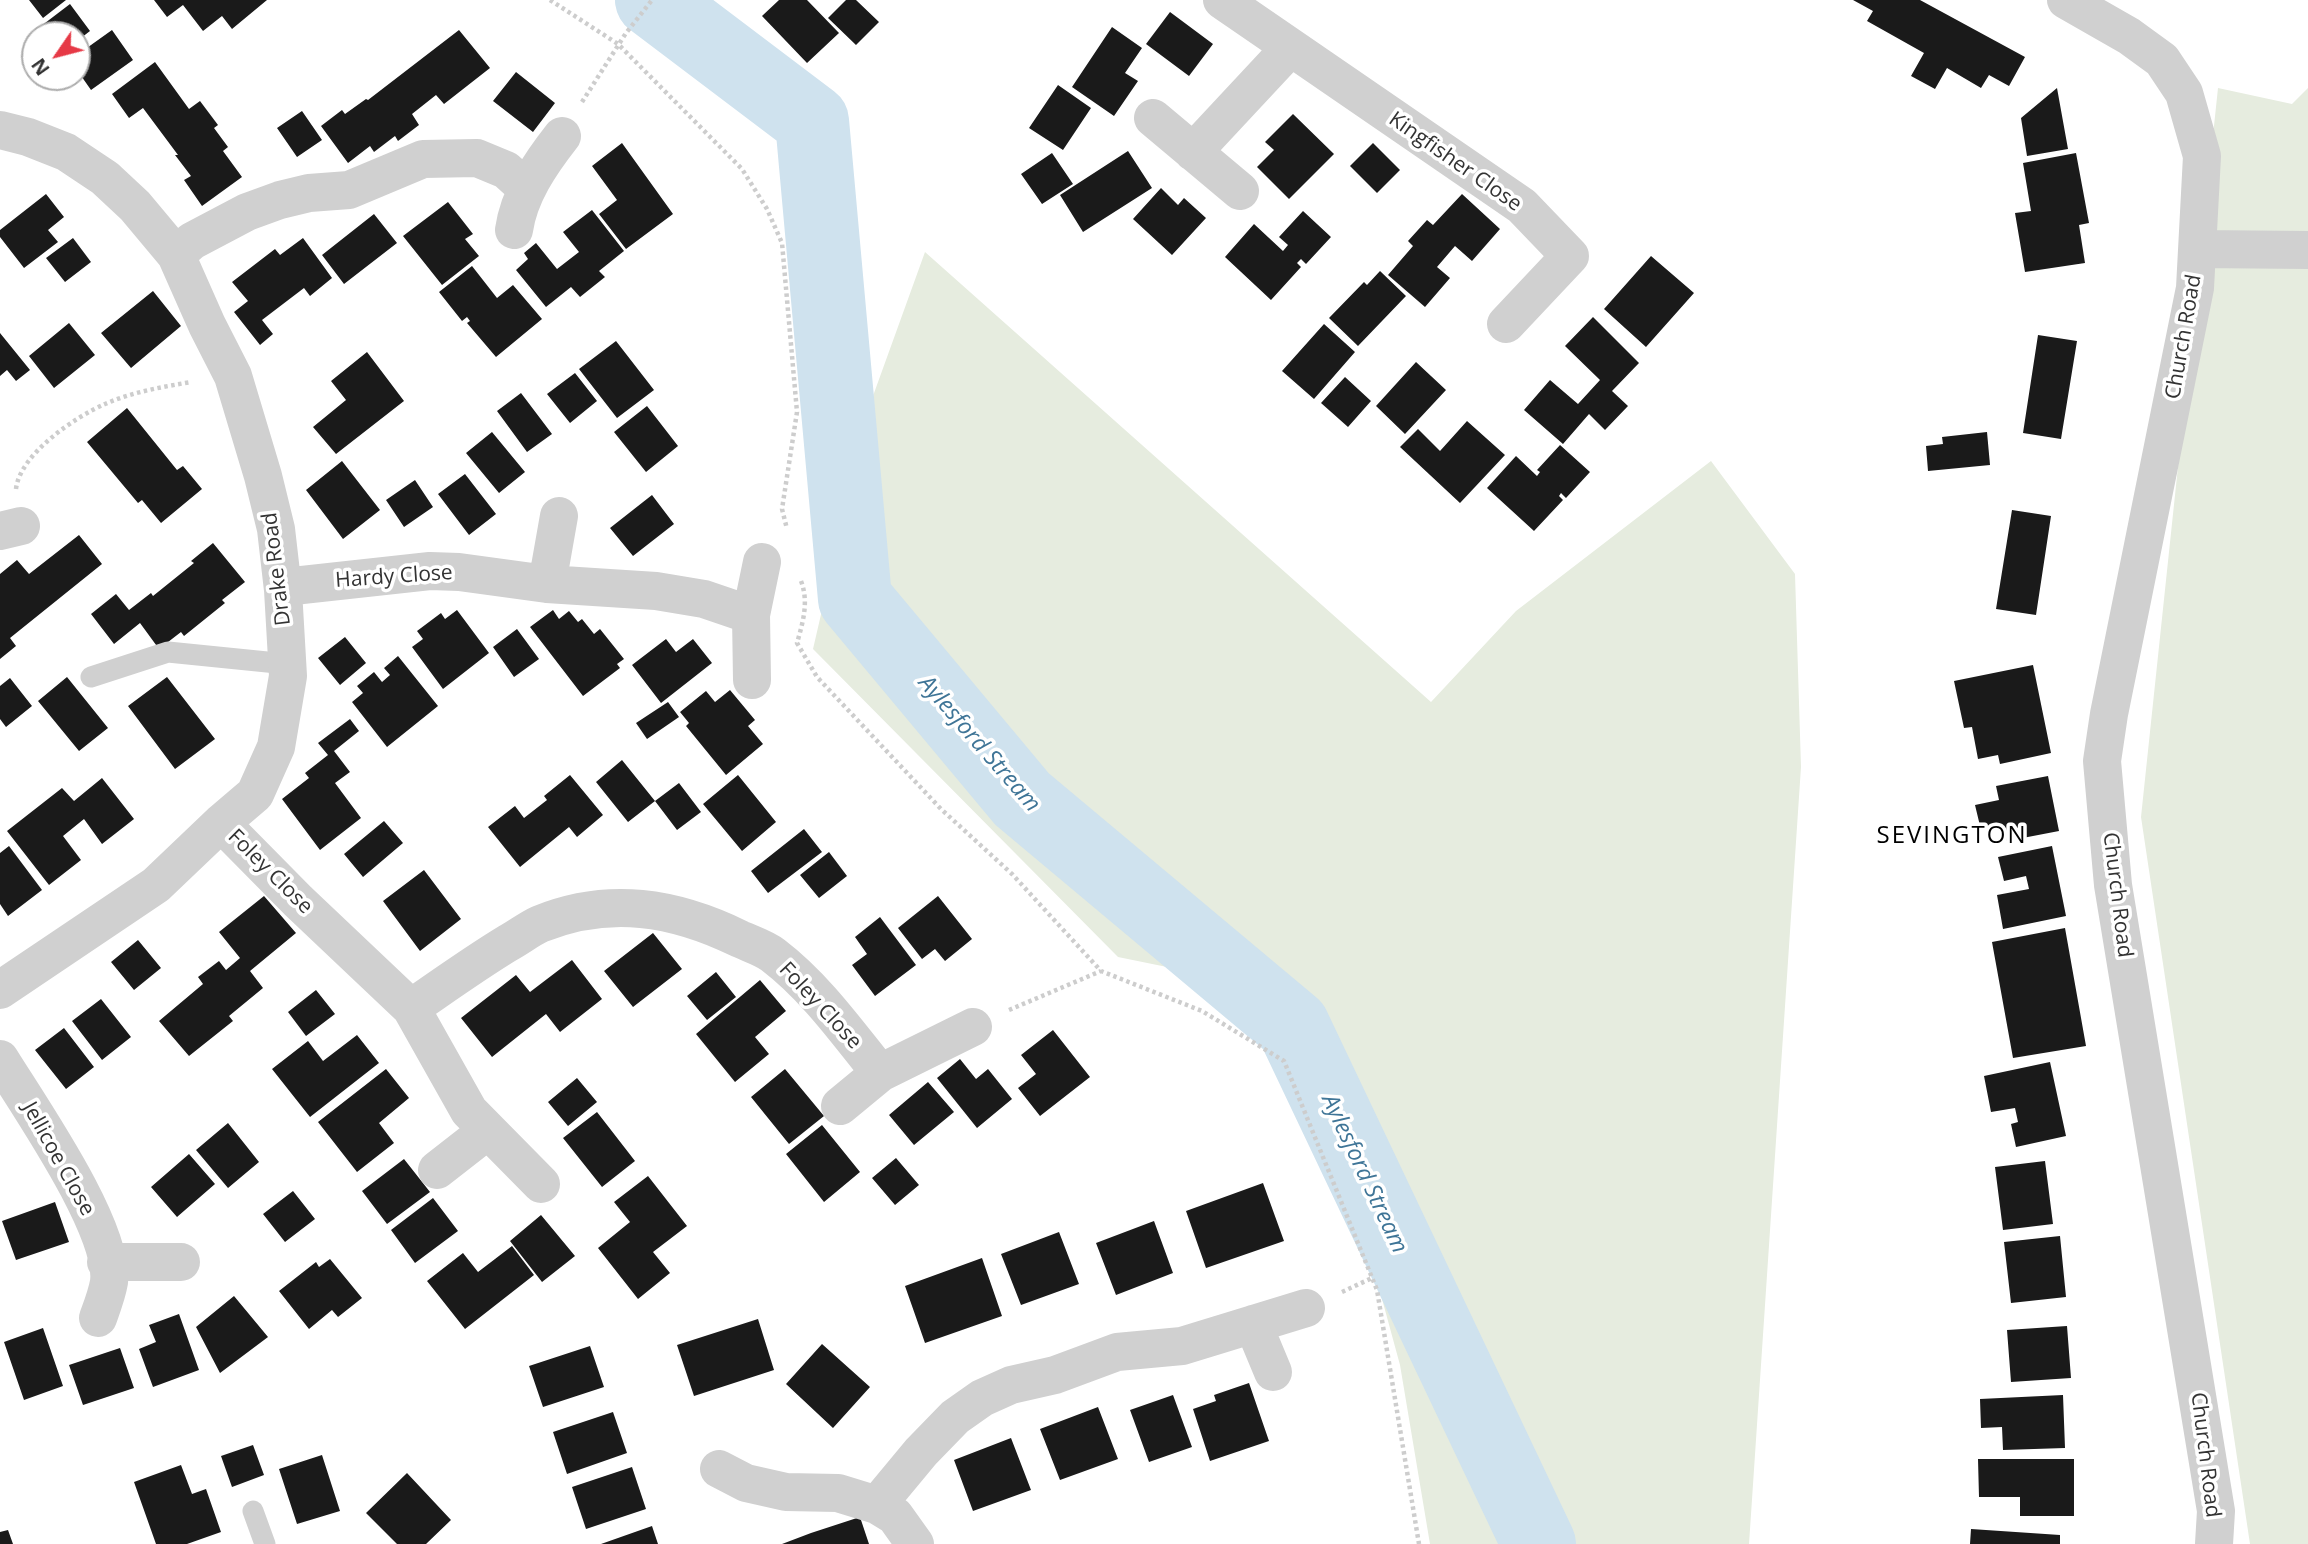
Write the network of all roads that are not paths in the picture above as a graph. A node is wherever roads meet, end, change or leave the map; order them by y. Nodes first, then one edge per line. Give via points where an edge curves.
1 (1222, 0) edge
2 (2066, 0) edge
3 (1290, 48) junction
4 (1153, 118) dead end
5 (0, 130) edge
6 (562, 136) road end
7 (1193, 152) junction
8 (527, 189) junction
9 (1240, 191) dead end
10 (514, 230) dead end
11 (2199, 249) junction
12 (2308, 250) edge
13 (176, 255) junction
14 (1506, 324) dead end
15 (559, 516) dead end
16 (762, 562) dead end
17 (547, 584) junction
18 (283, 590) junction
19 (751, 615) junction
20 (287, 664) junction
21 (91, 677) dead end
22 (752, 680) dead end
23 (221, 823) junction
24 (0, 990) edge
25 (411, 1008) junction
26 (973, 1027) road end
27 (0, 1059) edge
28 (880, 1073) junction
29 (840, 1106) dead end
30 (487, 1131) junction
31 (437, 1170) dead end
32 (541, 1184) dead end
33 (106, 1262) junction
34 (181, 1262) dead end
35 (1306, 1308) dead end
36 (98, 1318) dead end
37 (1253, 1324) junction
38 (1273, 1373) dead end
39 (719, 1469) dead end
40 (877, 1505) junction
41 (253, 1511) dead end
42 (265, 1544) edge
43 (915, 1544) edge
44 (2214, 1544) edge

1 - 3 street, Kingfisher Close
2 - 11 street, Church Road via 2162,60 2184,93 2202,156
3 - 7 street
3 - 14 street, Kingfisher Close via 1522,206 1570,256
4 - 7 street
5 - 13 street, Drake Road via 66,152 105,178
6 - 8 street
7 - 9 street
8 - 10 street
8 - 13 street via 506,170 477,158 423,159 349,190 309,193 247,212 192,241
11 - 12 street, Church Road
11 - 44 street, Church Road via 2102,761 2113,886 2214,1497
13 - 18 street, Drake Road via 233,376 276,528
15 - 17 street
16 - 19 street
17 - 18 street, Hardy Close via 430,571
17 - 19 street, Hardy Close via 704,598
18 - 20 street, Drake Road
19 - 22 street
20 - 21 lane via 167,652
20 - 23 street, Drake Road via 276,747 255,794
23 - 24 street, Drake Road via 156,885
23 - 25 street, Foley Close
25 - 28 street, Foley Close via 540,924 584,911 653,910 684,915 771,954 804,982
25 - 30 street, Foley Close via 469,1111
26 - 28 street
27 - 33 street, Jellicoe Close via 88,1208
28 - 29 street
30 - 31 street
30 - 32 street, Foley Close
33 - 34 street
33 - 36 street, Jellicoe Close via 109,1280
35 - 37 street
37 - 38 street
37 - 40 street via 1182,1346 1117,1352 982,1398 921,1451
39 - 40 street via 746,1483 786,1492 838,1493
40 - 43 street via 895,1516
41 - 42 lane

